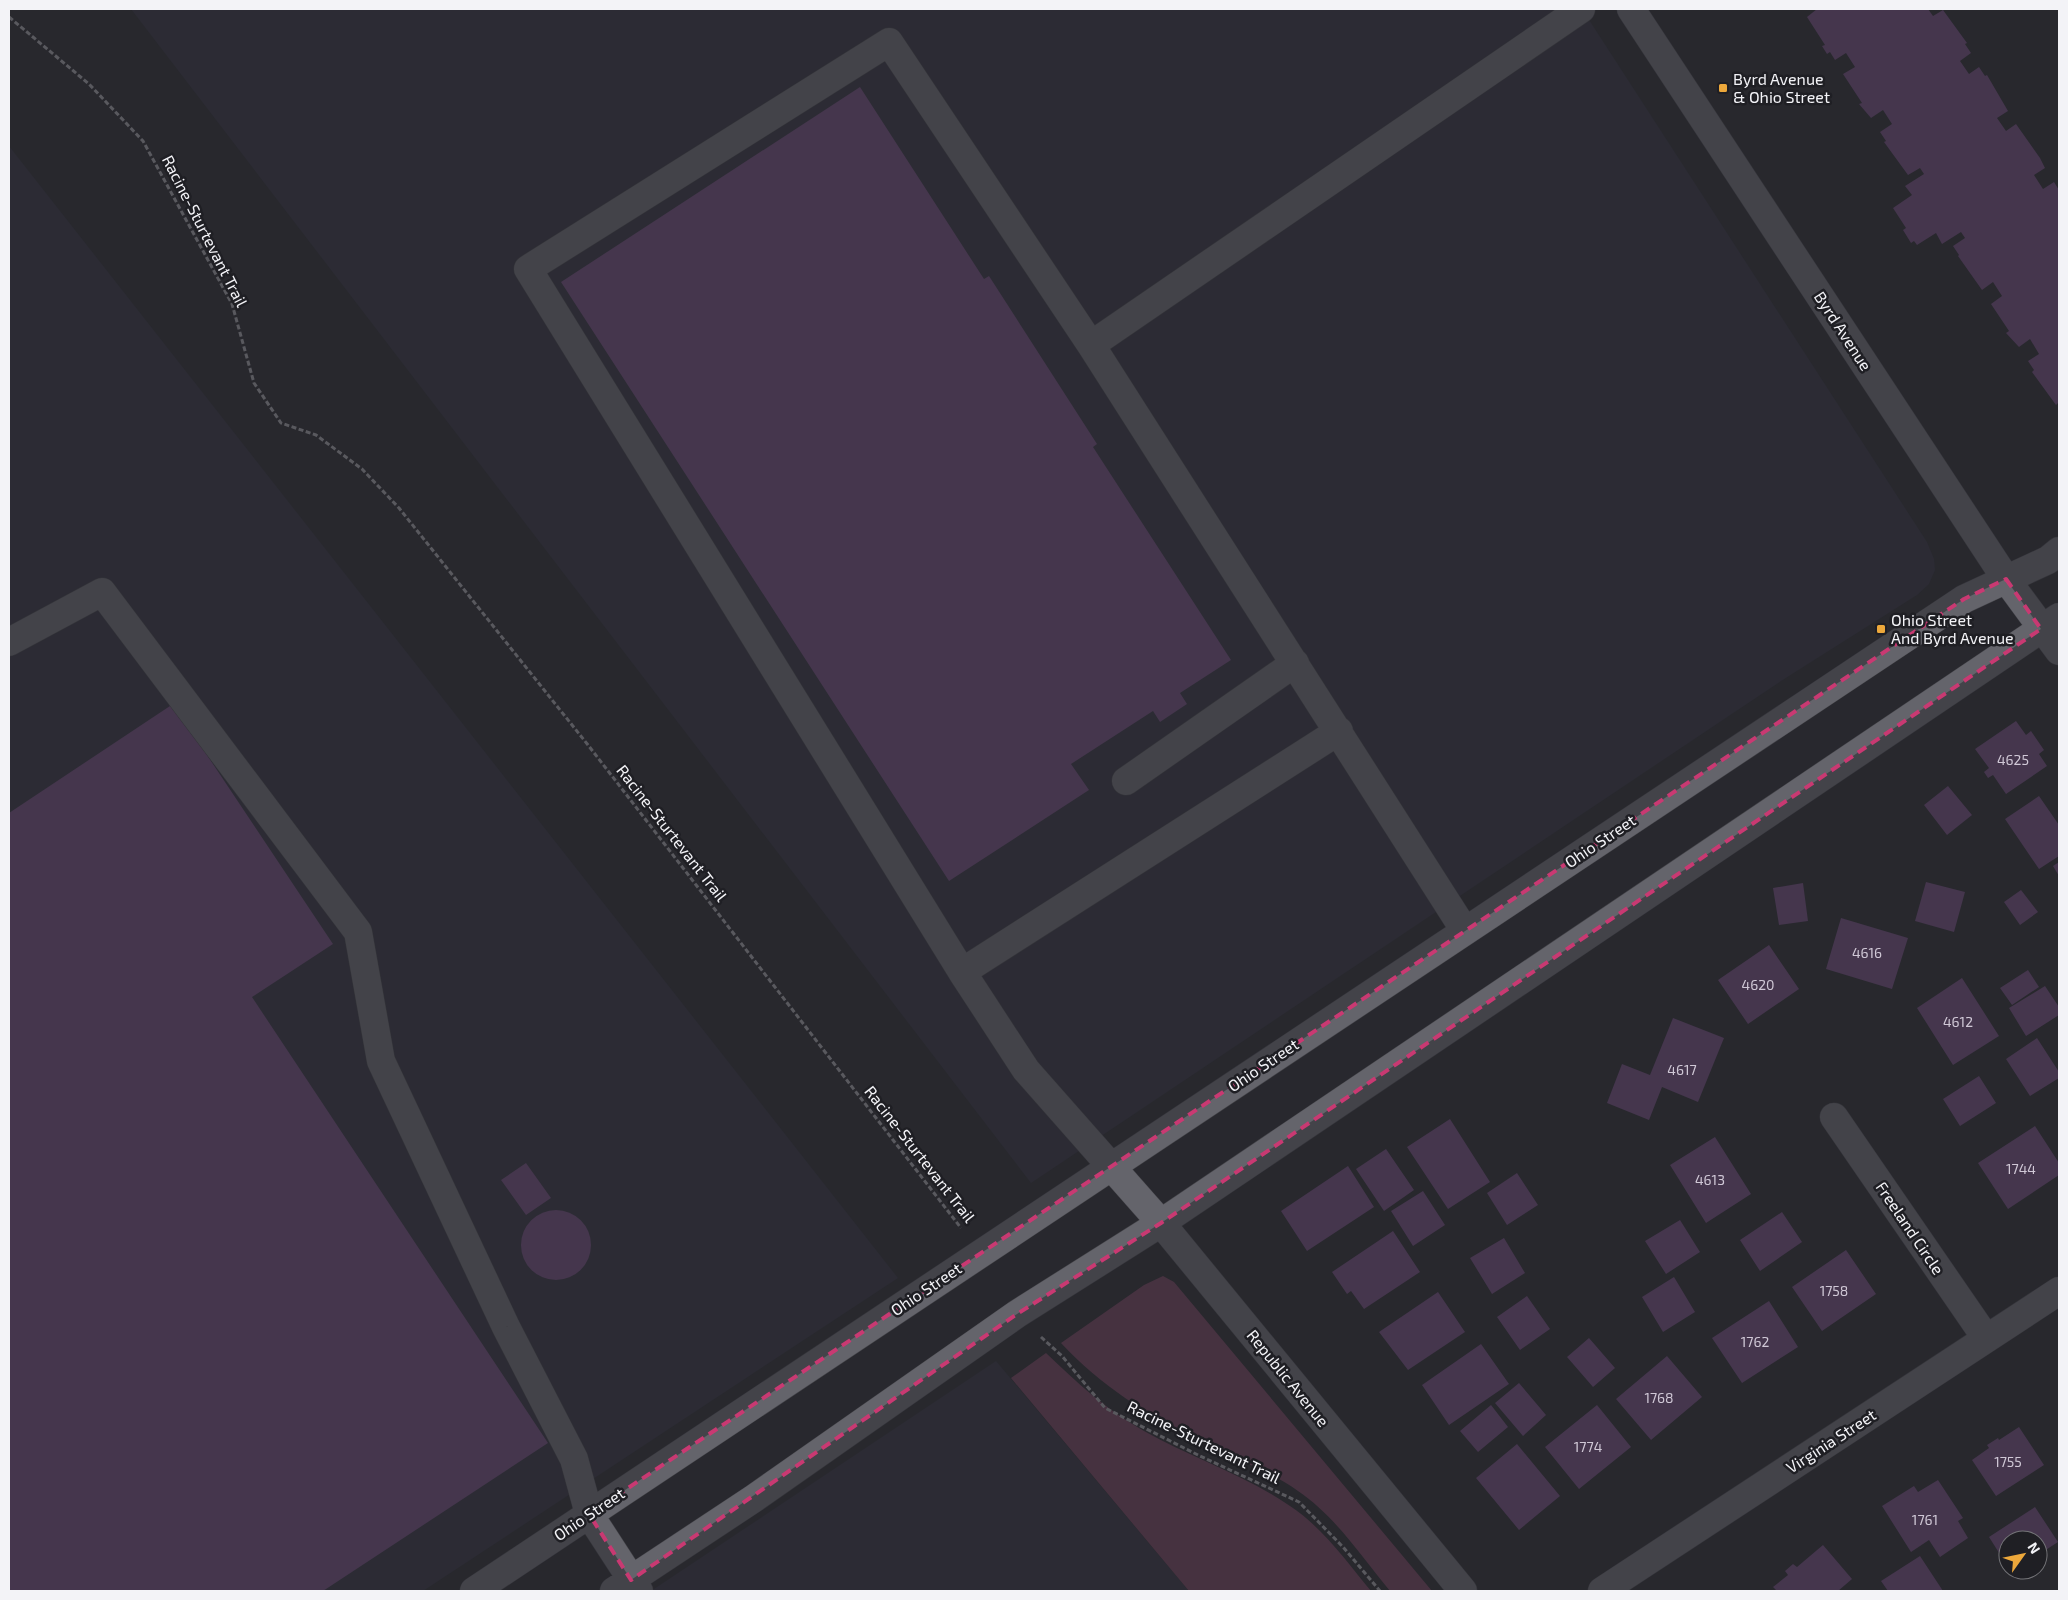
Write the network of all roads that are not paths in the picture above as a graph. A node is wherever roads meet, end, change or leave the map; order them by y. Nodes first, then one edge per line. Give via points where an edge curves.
1 (1581, 9) edge
2 (1640, 12) edge
3 (1091, 345) junction
4 (2059, 552) edge
5 (2006, 579) junction
6 (2050, 623) edge
7 (9, 642) edge
8 (2059, 650) edge
9 (1296, 663) junction
10 (1339, 731) junction
11 (1126, 781) dead end
12 (1466, 931) junction
13 (962, 972) junction
14 (1834, 1117) dead end
15 (1109, 1167) junction
16 (1162, 1223) junction
17 (2059, 1291) edge
18 (1986, 1338) junction
19 (590, 1514) junction
20 (628, 1588) edge
21 (474, 1591) edge
22 (1463, 1591) edge
23 (1602, 1591) edge

1 - 3 street
2 - 5 street, Byrd Avenue
3 - 9 street
3 - 13 street, Republic Avenue via 889,42 528,269
4 - 5 street, Ohio Street
5 - 6 street, Byrd Avenue
5 - 12 street, Ohio Street via 1964,599
6 - 8 street, Byrd Avenue
6 - 16 street
7 - 19 street via 102,592 358,932 381,1061 506,1328 574,1459
9 - 10 street
9 - 11 street
10 - 12 street
10 - 13 street
12 - 15 street, Ohio Street
13 - 15 street, Republic Avenue via 1026,1070
14 - 18 street, Freeland Circle
15 - 16 street, Republic Avenue
15 - 19 street, Ohio Street
16 - 20 street via 1017,1314
16 - 22 street, Republic Avenue
17 - 18 street, Virginia Street
18 - 23 street, Virginia Street
19 - 20 street
19 - 21 street, Ohio Street

